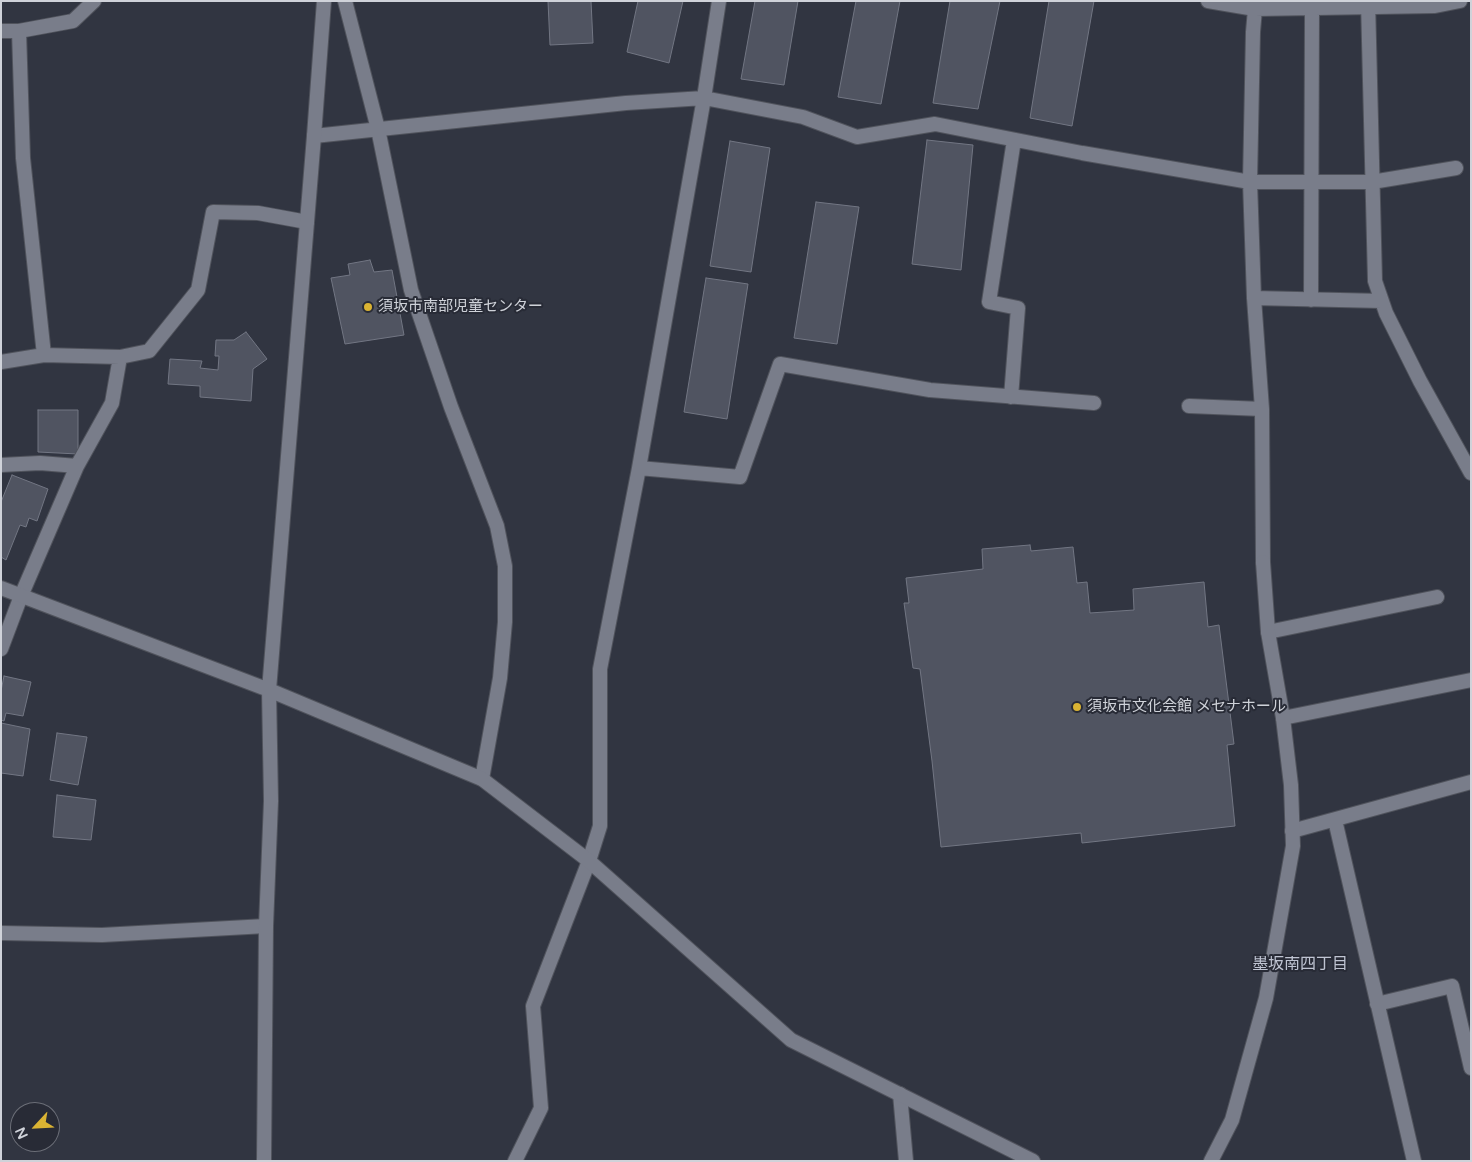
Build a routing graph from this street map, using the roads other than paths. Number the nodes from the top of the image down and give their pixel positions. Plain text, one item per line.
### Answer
1 (94, 1) edge
2 (324, 1) edge
3 (345, 1) edge
4 (719, 1) edge
5 (1208, 1) edge
6 (1460, 1) edge
7 (1368, 4) edge
8 (1255, 5) edge
9 (1312, 9) junction
10 (1, 31) edge
11 (19, 31) junction
12 (704, 98) junction
13 (378, 129) junction
14 (314, 136) junction
15 (1014, 140) junction
16 (1456, 168) dead end
17 (1250, 182) junction
18 (1312, 182) junction
19 (1372, 182) junction
20 (307, 222) junction
21 (1254, 298) junction
22 (1312, 300) junction
23 (1382, 302) junction
24 (44, 355) junction
25 (120, 357) junction
26 (1, 362) edge
27 (1011, 397) junction
28 (1094, 403) dead end
29 (1189, 406) dead end
30 (1262, 409) junction
31 (1, 465) edge
32 (77, 466) junction
33 (639, 468) junction
34 (1471, 473) edge
35 (1, 588) edge
36 (21, 596) junction
37 (1437, 597) dead end
38 (1268, 632) junction
39 (1, 649) edge
40 (1471, 680) edge
41 (269, 690) junction
42 (1283, 718) junction
43 (482, 779) junction
44 (1471, 782) edge
45 (1334, 820) junction
46 (1292, 831) junction
47 (588, 861) junction
48 (266, 926) junction
49 (1, 933) edge
50 (1377, 1004) junction
51 (1471, 1068) edge
52 (900, 1094) junction
53 (264, 1161) edge
54 (515, 1161) edge
55 (906, 1161) edge
56 (1033, 1161) edge
57 (1211, 1161) edge
58 (1414, 1161) edge

1 - 11 street
2 - 14 street
3 - 13 street
4 - 12 street
5 - 8 street
6 - 7 street
7 - 9 street
7 - 19 street
8 - 9 street
8 - 17 street
9 - 18 street
10 - 11 street
11 - 24 street
12 - 13 street
12 - 15 street
12 - 33 street
13 - 14 street
13 - 43 street
14 - 20 street
15 - 17 street
15 - 27 street
16 - 19 street
17 - 18 street
17 - 21 street
18 - 19 street
18 - 22 street
19 - 23 street
20 - 25 street
20 - 41 street
21 - 22 street
21 - 30 street
22 - 23 street
23 - 34 street
24 - 25 street
24 - 26 street
25 - 32 street
27 - 28 street
27 - 33 street
29 - 30 street
30 - 38 street
31 - 32 street
32 - 36 street
33 - 47 street
35 - 36 street
36 - 39 street
36 - 41 street
37 - 38 street
38 - 42 street
40 - 42 street
41 - 43 street
41 - 48 street
42 - 46 street
43 - 47 street
44 - 45 street
45 - 46 street
45 - 50 street
46 - 57 street
47 - 52 street
47 - 54 street
48 - 49 street
48 - 53 street
50 - 51 street
50 - 58 street
52 - 55 street
52 - 56 street

